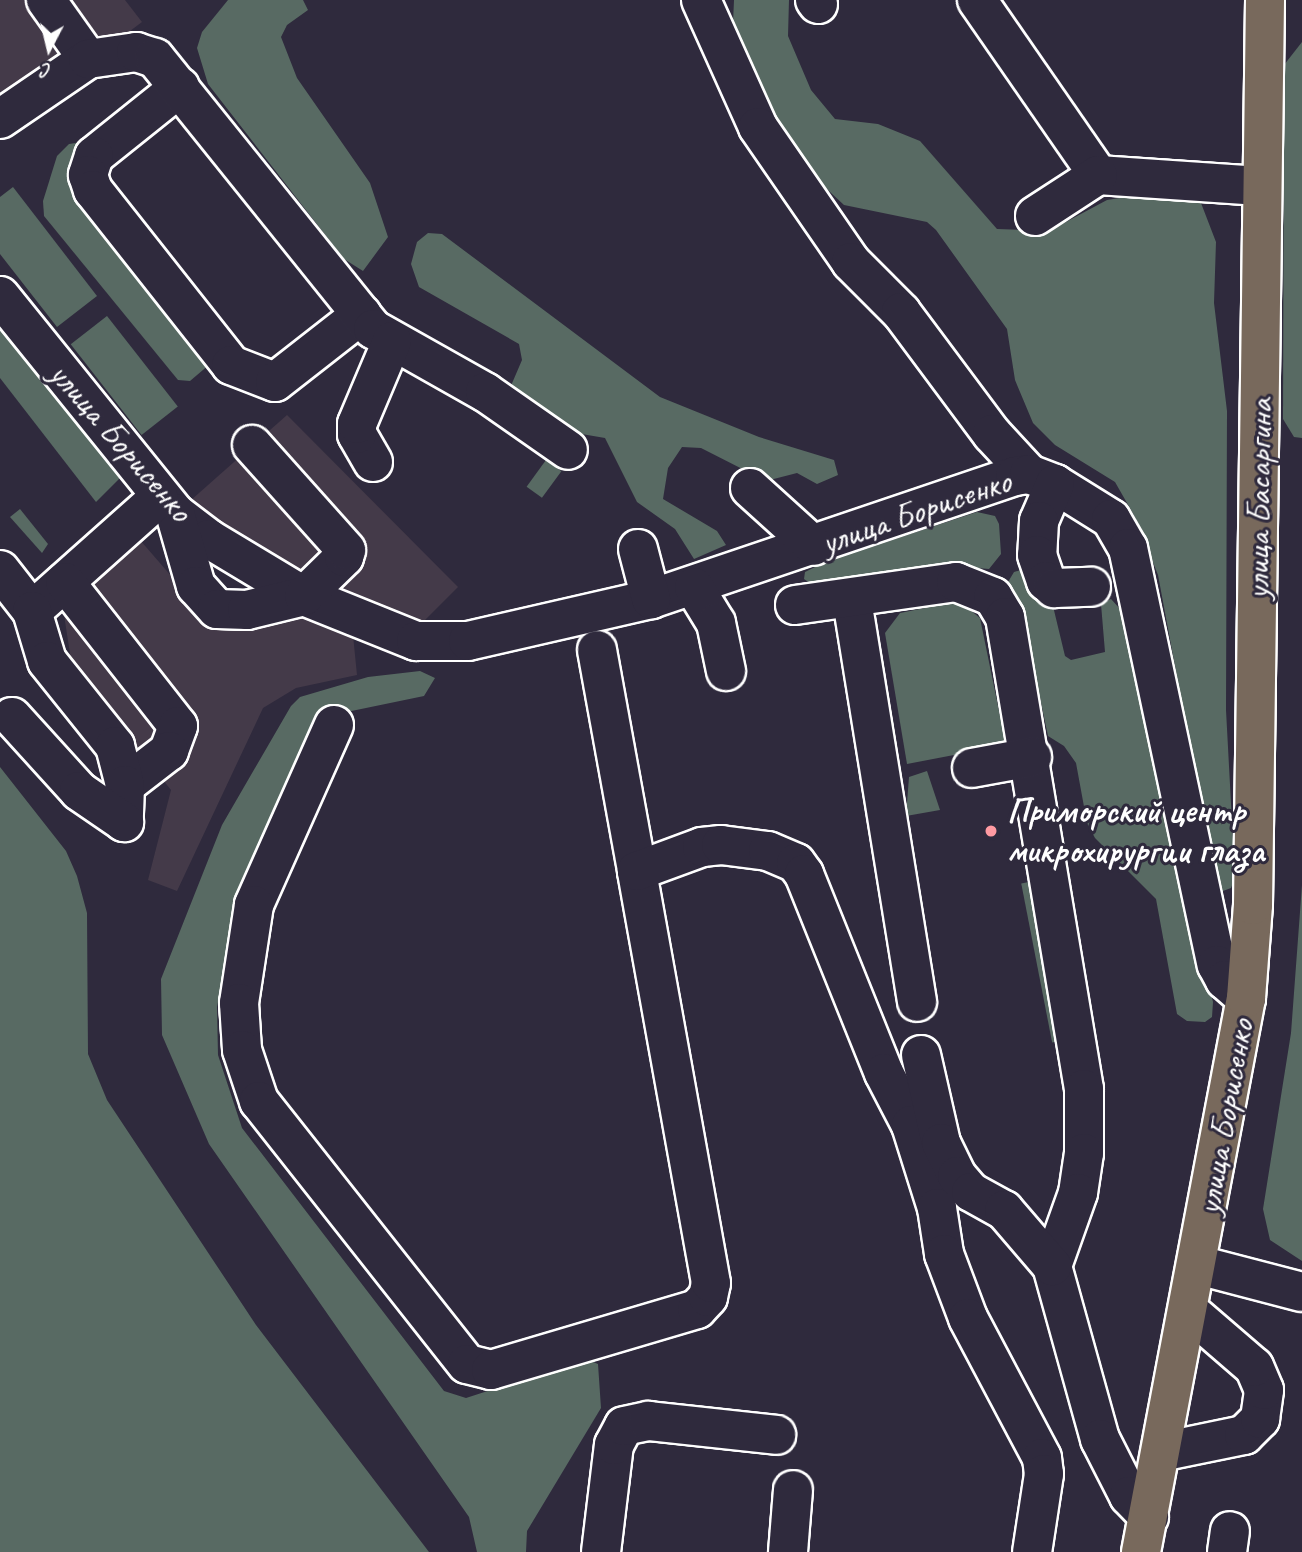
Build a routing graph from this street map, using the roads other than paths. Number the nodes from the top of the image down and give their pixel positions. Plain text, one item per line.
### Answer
1 (46, 0) edge
2 (701, 0) edge
3 (977, 0) edge
4 (1265, 0) edge
5 (88, 59) junction
6 (180, 87) junction
7 (0, 119) edge
8 (1098, 175) junction
9 (1260, 186) junction
10 (1035, 216) dead end
11 (0, 296) edge
12 (362, 314) junction
13 (392, 341) junction
14 (252, 445) dead end
15 (568, 450) dead end
16 (373, 462) dead end
17 (1042, 479) junction
18 (750, 488) dead end
19 (167, 505) junction
20 (814, 546) junction
21 (638, 549) dead end
22 (0, 570) edge
23 (65, 582) junction
24 (694, 587) junction
25 (1091, 587) dead end
26 (304, 596) junction
27 (652, 599) junction
28 (852, 600) junction
29 (795, 605) dead end
30 (32, 611) junction
31 (597, 650) dead end
32 (726, 671) dead end
33 (12, 717) dead end
34 (334, 725) dead end
35 (1032, 757) junction
36 (972, 768) dead end
37 (125, 785) junction
38 (637, 871) junction
39 (1246, 998) junction
40 (917, 1002) dead end
41 (921, 1055) dead end
42 (1198, 1265) junction
43 (1052, 1266) junction
44 (1302, 1292) edge
45 (1188, 1310) junction
46 (776, 1436) dead end
47 (1161, 1452) junction
48 (793, 1490) dead end
49 (1145, 1535) edge
50 (601, 1552) edge
51 (788, 1552) edge
52 (1032, 1552) edge

1 - 5 street
2 - 17 street
3 - 8 street
4 - 9 main road, улица Басаргина
5 - 6 street
5 - 7 street
6 - 12 street
6 - 12 street
8 - 9 street
8 - 10 street
9 - 39 main road, улица Басаргина
11 - 19 street, улица Борисенко
12 - 13 street
13 - 15 street
13 - 16 street
14 - 26 street
17 - 20 street, улица Борисенко
17 - 25 street
17 - 39 street, улица Борисенко
18 - 20 street
19 - 23 street
19 - 26 street, улица Борисенко
19 - 26 street
20 - 24 street, улица Борисенко
21 - 27 street
22 - 30 street
23 - 30 street
23 - 37 street
24 - 27 street, улица Борисенко
24 - 32 street
26 - 27 street, улица Борисенко
28 - 29 street
28 - 35 street
28 - 40 street
30 - 37 street
31 - 38 street
33 - 37 street
34 - 38 street
35 - 36 street
35 - 43 street
38 - 52 street
39 - 42 main road, улица Борисенко
41 - 43 street
42 - 44 street
42 - 45 main road, улица Борисенко
43 - 49 street
45 - 47 main road, улица Борисенко
45 - 47 street
46 - 50 street
47 - 49 main road, улица Борисенко
48 - 51 street

